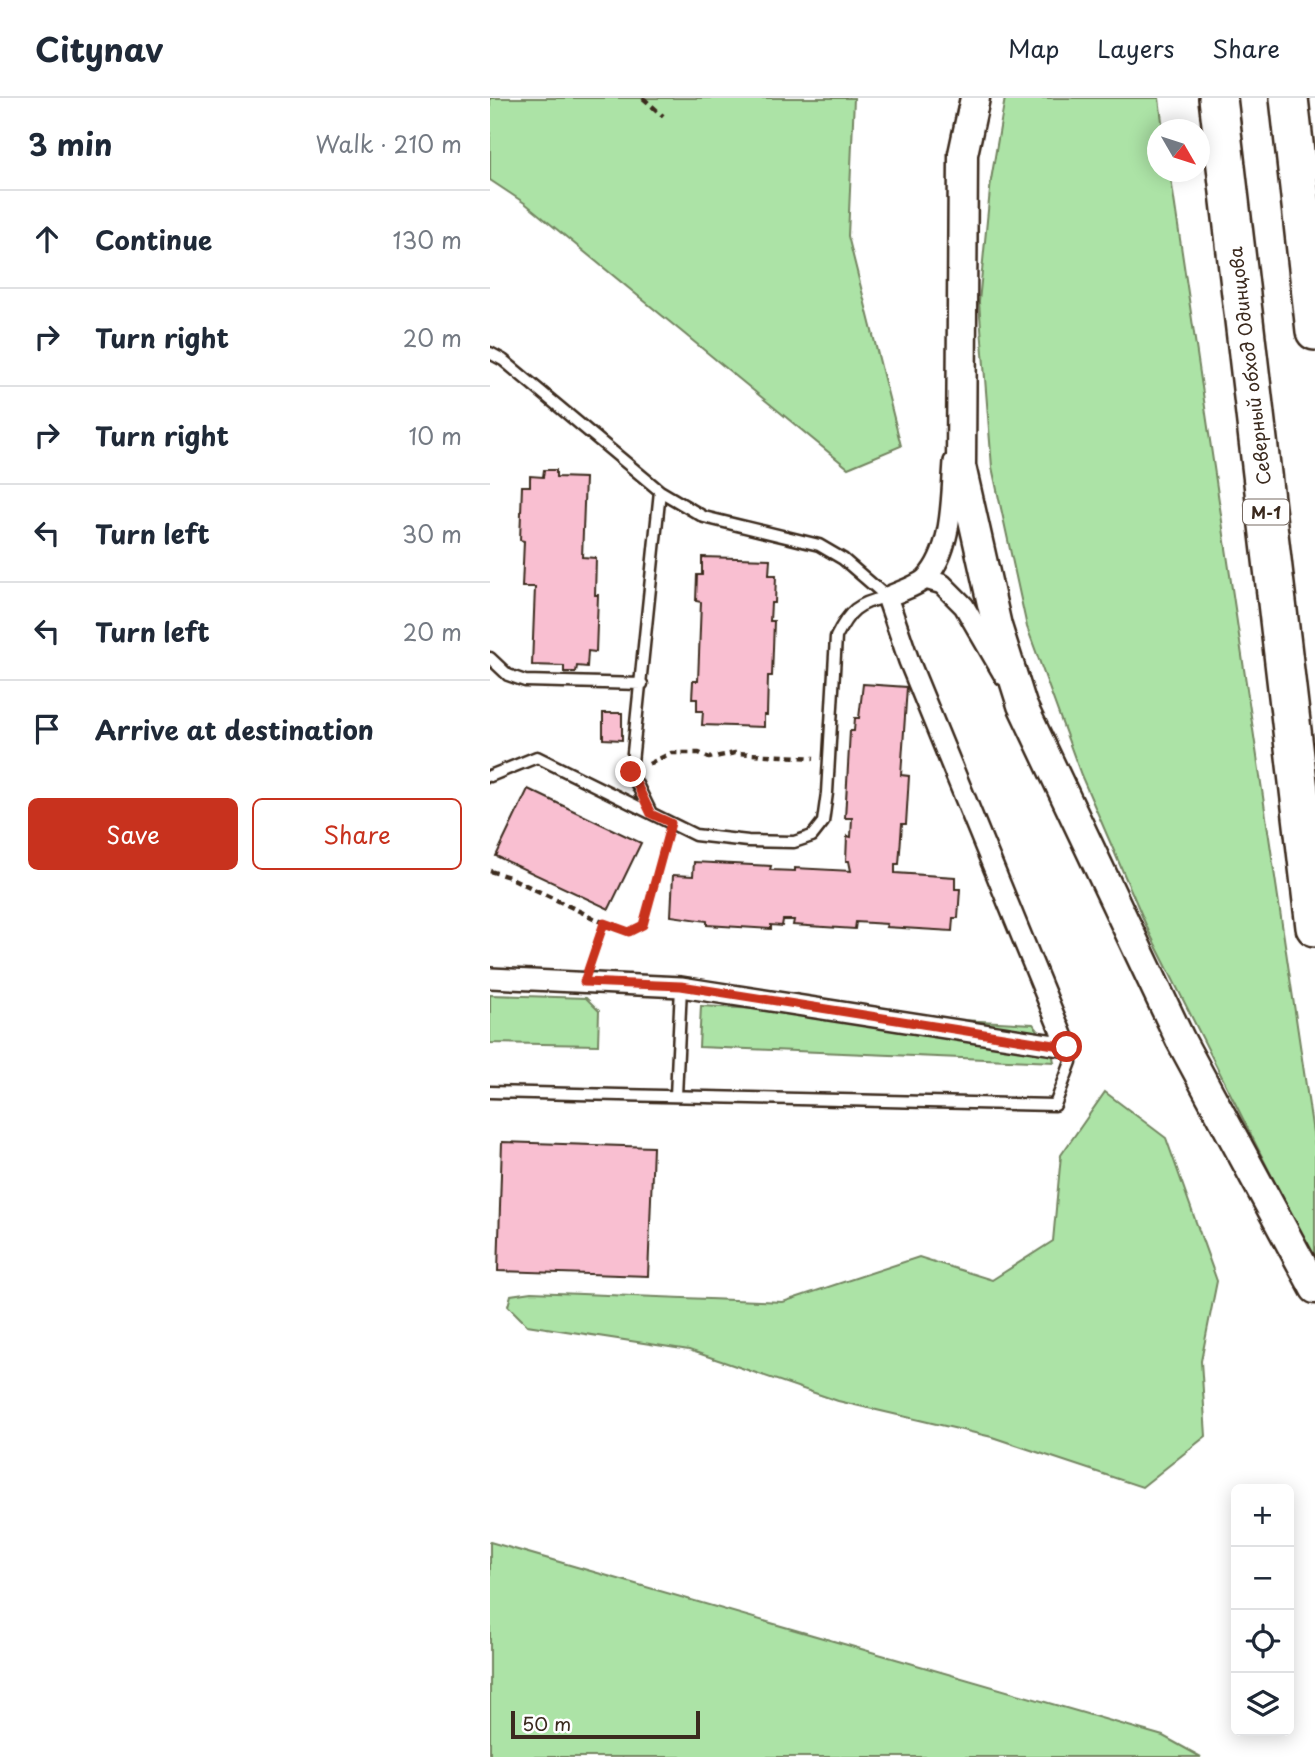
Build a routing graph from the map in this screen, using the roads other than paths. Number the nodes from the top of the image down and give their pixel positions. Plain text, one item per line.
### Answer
1 (975, 98) edge
2 (1218, 98) edge
3 (1289, 98) edge
4 (1315, 331) edge
5 (962, 343) junction
6 (490, 352) edge
7 (660, 491) junction
8 (925, 579) junction
9 (887, 597) junction
10 (490, 658) edge
11 (642, 684) junction
12 (1022, 705) junction
13 (490, 776) edge
14 (651, 814) junction
15 (1315, 927) edge
16 (490, 978) edge
17 (681, 986) junction
18 (1067, 1047) junction
19 (490, 1092) edge
20 (676, 1096) junction
21 (1315, 1289) edge

1 - 5 main road
2 - 15 highway, Северный обход Одинцова / М-1
3 - 4 highway
5 - 8 street
5 - 12 main road
6 - 7 lane
7 - 9 lane
7 - 11 lane
8 - 9 street
8 - 12 street
9 - 14 lane
9 - 18 street
10 - 11 lane
11 - 14 lane
12 - 21 main road
13 - 14 lane
16 - 17 street
17 - 18 street
17 - 20 lane
18 - 20 lane
19 - 20 lane

